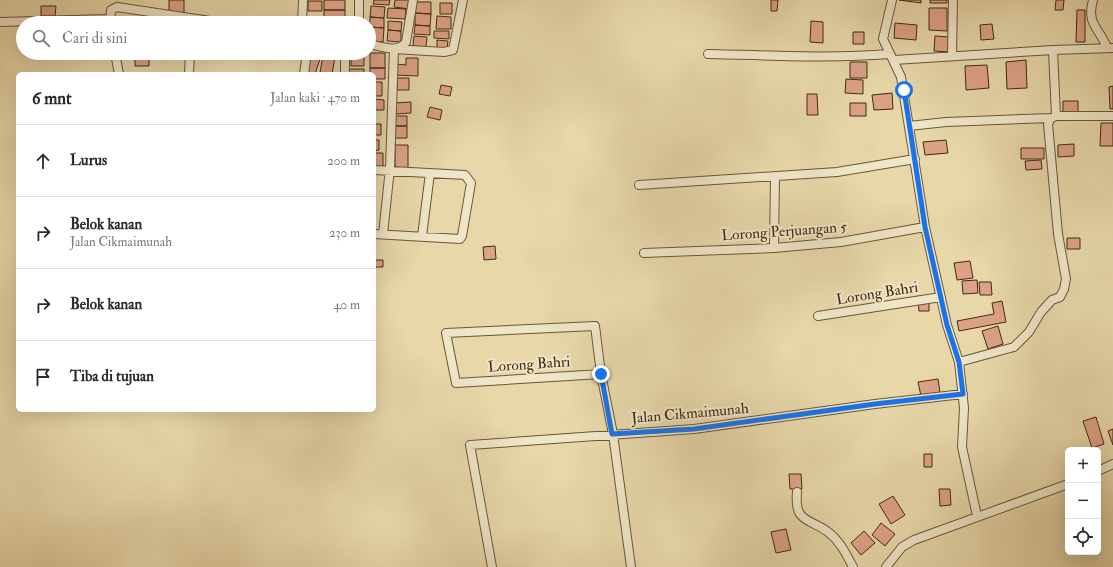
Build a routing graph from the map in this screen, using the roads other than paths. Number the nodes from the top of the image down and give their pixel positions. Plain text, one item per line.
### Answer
1 (303, 0) edge
2 (359, 0) edge
3 (413, 0) edge
4 (463, 0) edge
5 (952, 0) edge
6 (1093, 0) edge
7 (891, 3) edge
8 (110, 16) edge
9 (163, 16) edge
10 (302, 16) edge
11 (359, 16) edge
12 (0, 22) edge
13 (16, 22) edge
14 (376, 45) edge
15 (1110, 48) edge
16 (394, 49) junction
17 (1053, 50) junction
18 (708, 54) dead end
19 (952, 56) junction
20 (892, 57) junction
21 (117, 60) edge
22 (190, 60) edge
23 (305, 60) edge
24 (345, 60) edge
25 (118, 72) edge
26 (189, 72) edge
27 (304, 72) edge
28 (345, 72) edge
29 (1113, 116) edge
30 (1054, 117) junction
31 (909, 126) junction
32 (915, 159) junction
33 (376, 170) edge
34 (390, 171) junction
35 (430, 173) junction
36 (775, 177) junction
37 (639, 185) dead end
38 (925, 227) junction
39 (378, 234) edge
40 (422, 236) junction
41 (774, 248) junction
42 (644, 253) dead end
43 (941, 297) junction
44 (818, 316) dead end
45 (959, 362) junction
46 (601, 374) junction
47 (963, 394) junction
48 (612, 434) junction
49 (1113, 464) edge
50 (1101, 470) edge
51 (1065, 485) edge
52 (797, 492) dead end
53 (977, 516) junction
54 (492, 567) edge
55 (631, 567) edge
56 (853, 567) edge
57 (886, 567) edge

1 - 10 street
2 - 11 street
3 - 16 street
4 - 16 street
5 - 19 street
6 - 15 street
7 - 20 street
8 - 9 street
12 - 13 street
14 - 16 street
15 - 17 street
16 - 34 street
17 - 19 street
17 - 30 street
18 - 20 street
19 - 20 street
20 - 31 street
21 - 25 street
22 - 26 street
23 - 27 street
24 - 28 street
29 - 30 street
30 - 31 street
30 - 45 street
31 - 32 street
32 - 36 street
32 - 38 street
33 - 34 street
34 - 35 street
34 - 39 street
35 - 40 street
35 - 40 street
36 - 37 street
36 - 41 street
38 - 41 street, Lorong Perjuangan 5
38 - 43 street
39 - 40 street
41 - 42 street, Lorong Perjuangan 5
43 - 44 street, Lorong Bahri
43 - 45 street
45 - 47 street
46 - 46 street, Lorong Bahri
46 - 48 street
47 - 48 street, Jalan Cikmaimunah
47 - 53 street
48 - 54 street, Jalan Cikmaimunah
48 - 55 street
49 - 50 street
51 - 53 street
52 - 56 street
53 - 57 street

